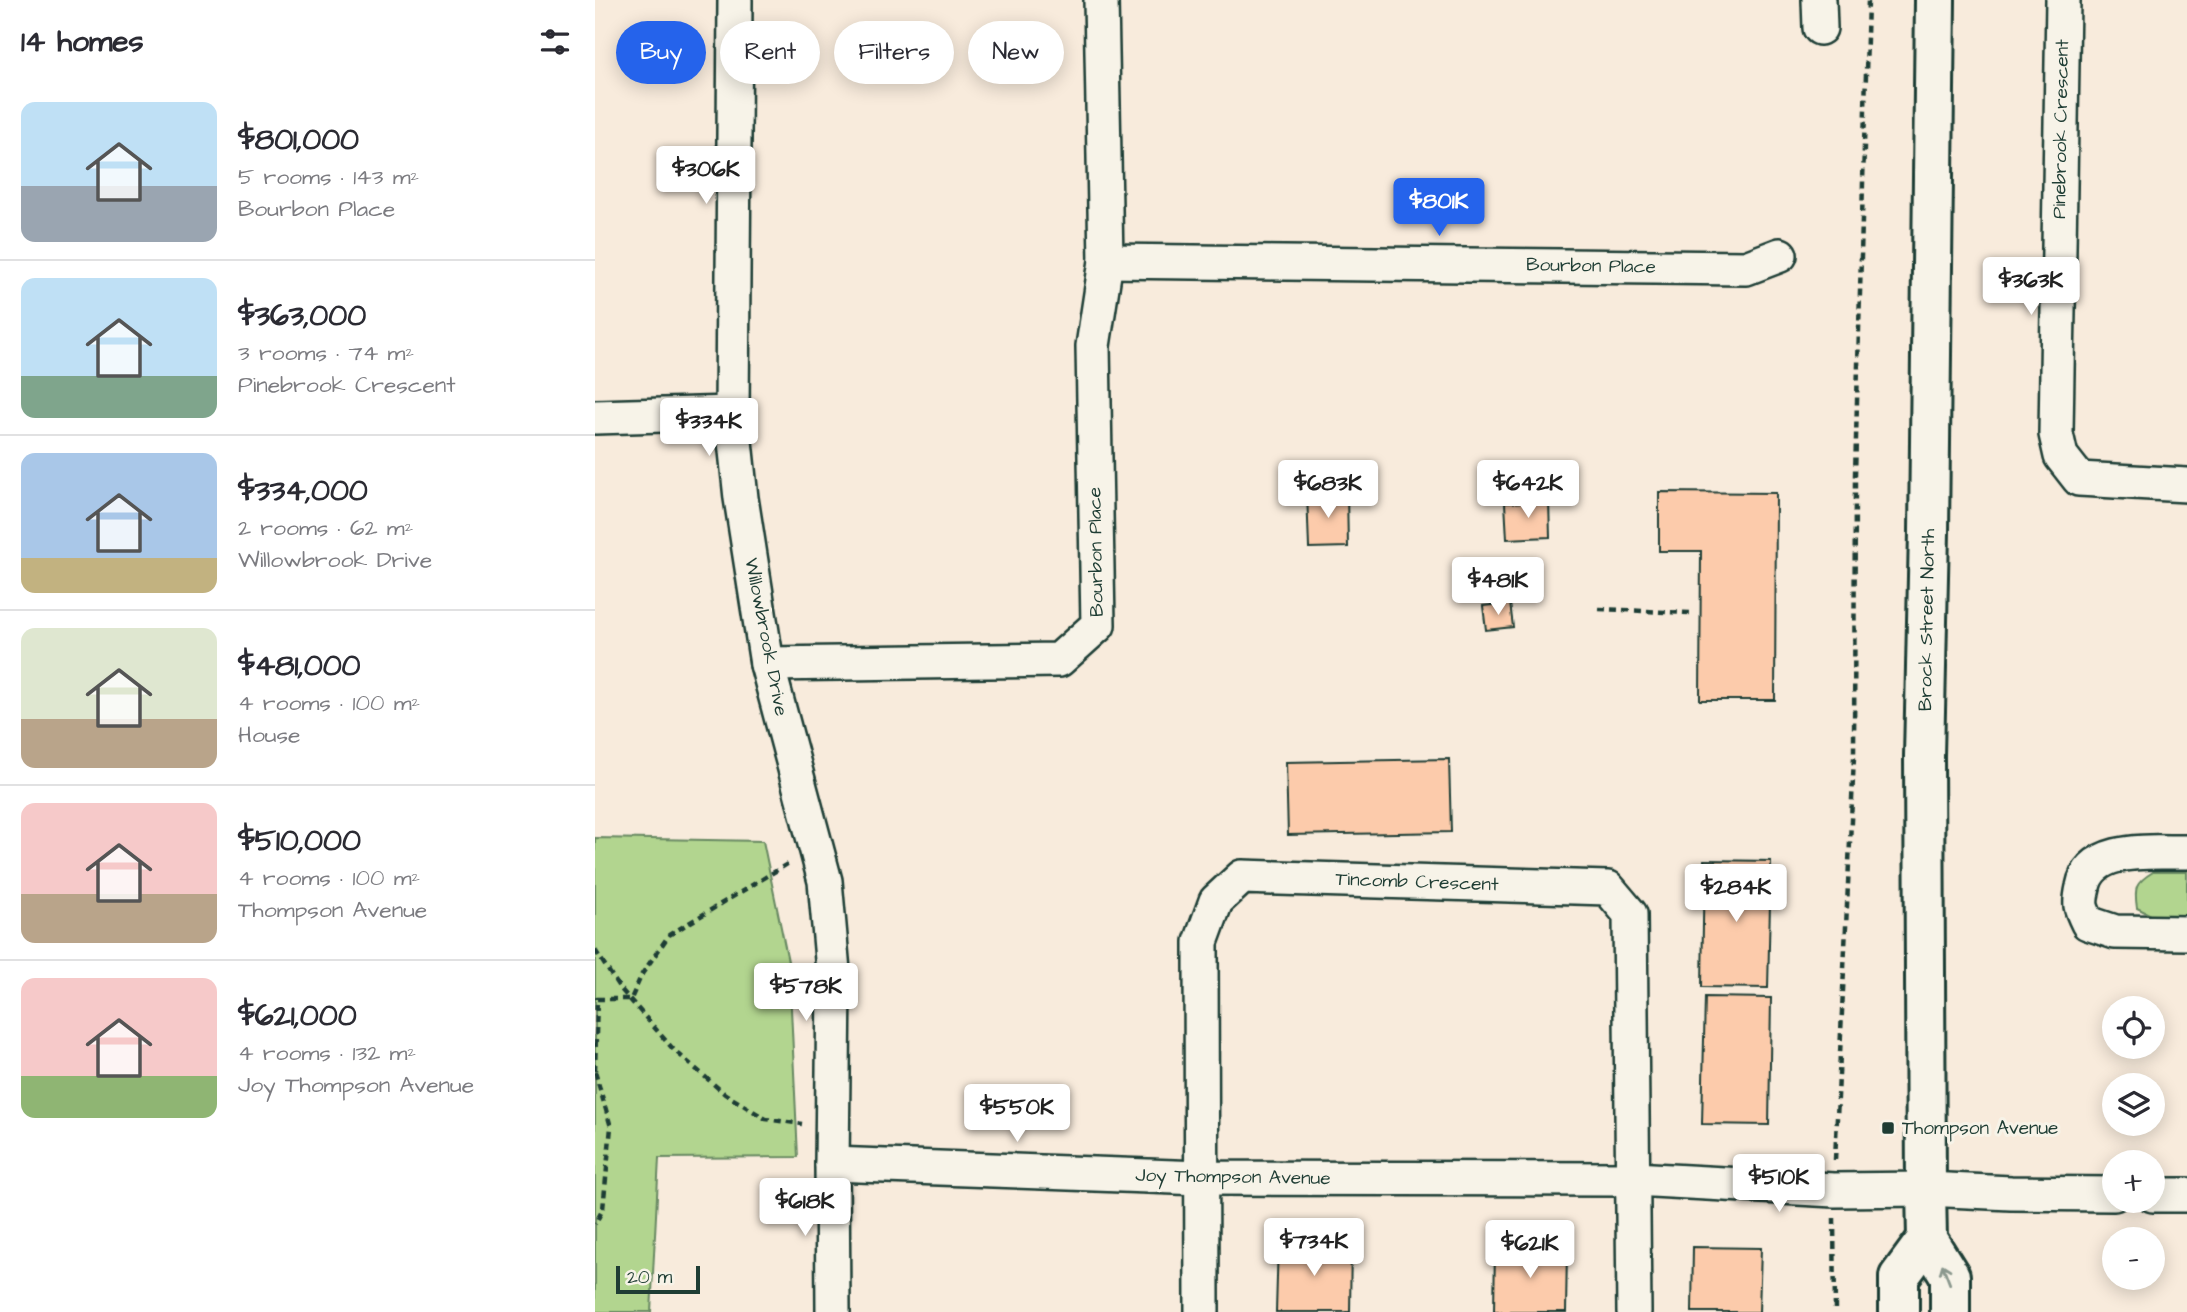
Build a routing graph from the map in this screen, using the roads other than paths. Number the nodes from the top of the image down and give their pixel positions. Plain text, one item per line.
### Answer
1 (735, 0) edge
2 (1101, 0) edge
3 (1935, 0) edge
4 (2063, 0) edge
5 (1780, 255) dead end
6 (1106, 261) junction
7 (732, 413) junction
8 (595, 418) edge
9 (2187, 485) edge
10 (767, 664) junction
11 (2187, 852) edge
12 (2187, 933) edge
13 (832, 1164) junction
14 (1201, 1178) junction
15 (1634, 1180) junction
16 (1926, 1189) junction
17 (2102, 1194) edge
18 (2165, 1195) edge
19 (2187, 1195) edge
20 (1927, 1239) junction
21 (833, 1312) edge
22 (1202, 1312) edge
23 (1634, 1312) edge
24 (1899, 1312) edge
25 (1950, 1312) edge

1 - 7 street, Willowbrook Drive
2 - 6 street, Bourbon Place
3 - 16 main road, Brock Street North
4 - 9 street, Pinebrook Crescent
5 - 6 street, Bourbon Place
6 - 10 street, Bourbon Place
7 - 8 street
7 - 10 street, Willowbrook Drive
10 - 13 street, Willowbrook Drive
11 - 12 street
13 - 14 street, Joy Thompson Avenue
13 - 21 street, Willowbrook Drive
14 - 15 street, Joy Thompson Avenue
14 - 15 street, Tincomb Crescent
14 - 22 street, Tincomb Crescent
15 - 16 street
15 - 23 street, Tincomb Crescent
16 - 17 street
16 - 20 main road, Brock Street North
18 - 19 street
20 - 24 main road
25 -> 20 main road

